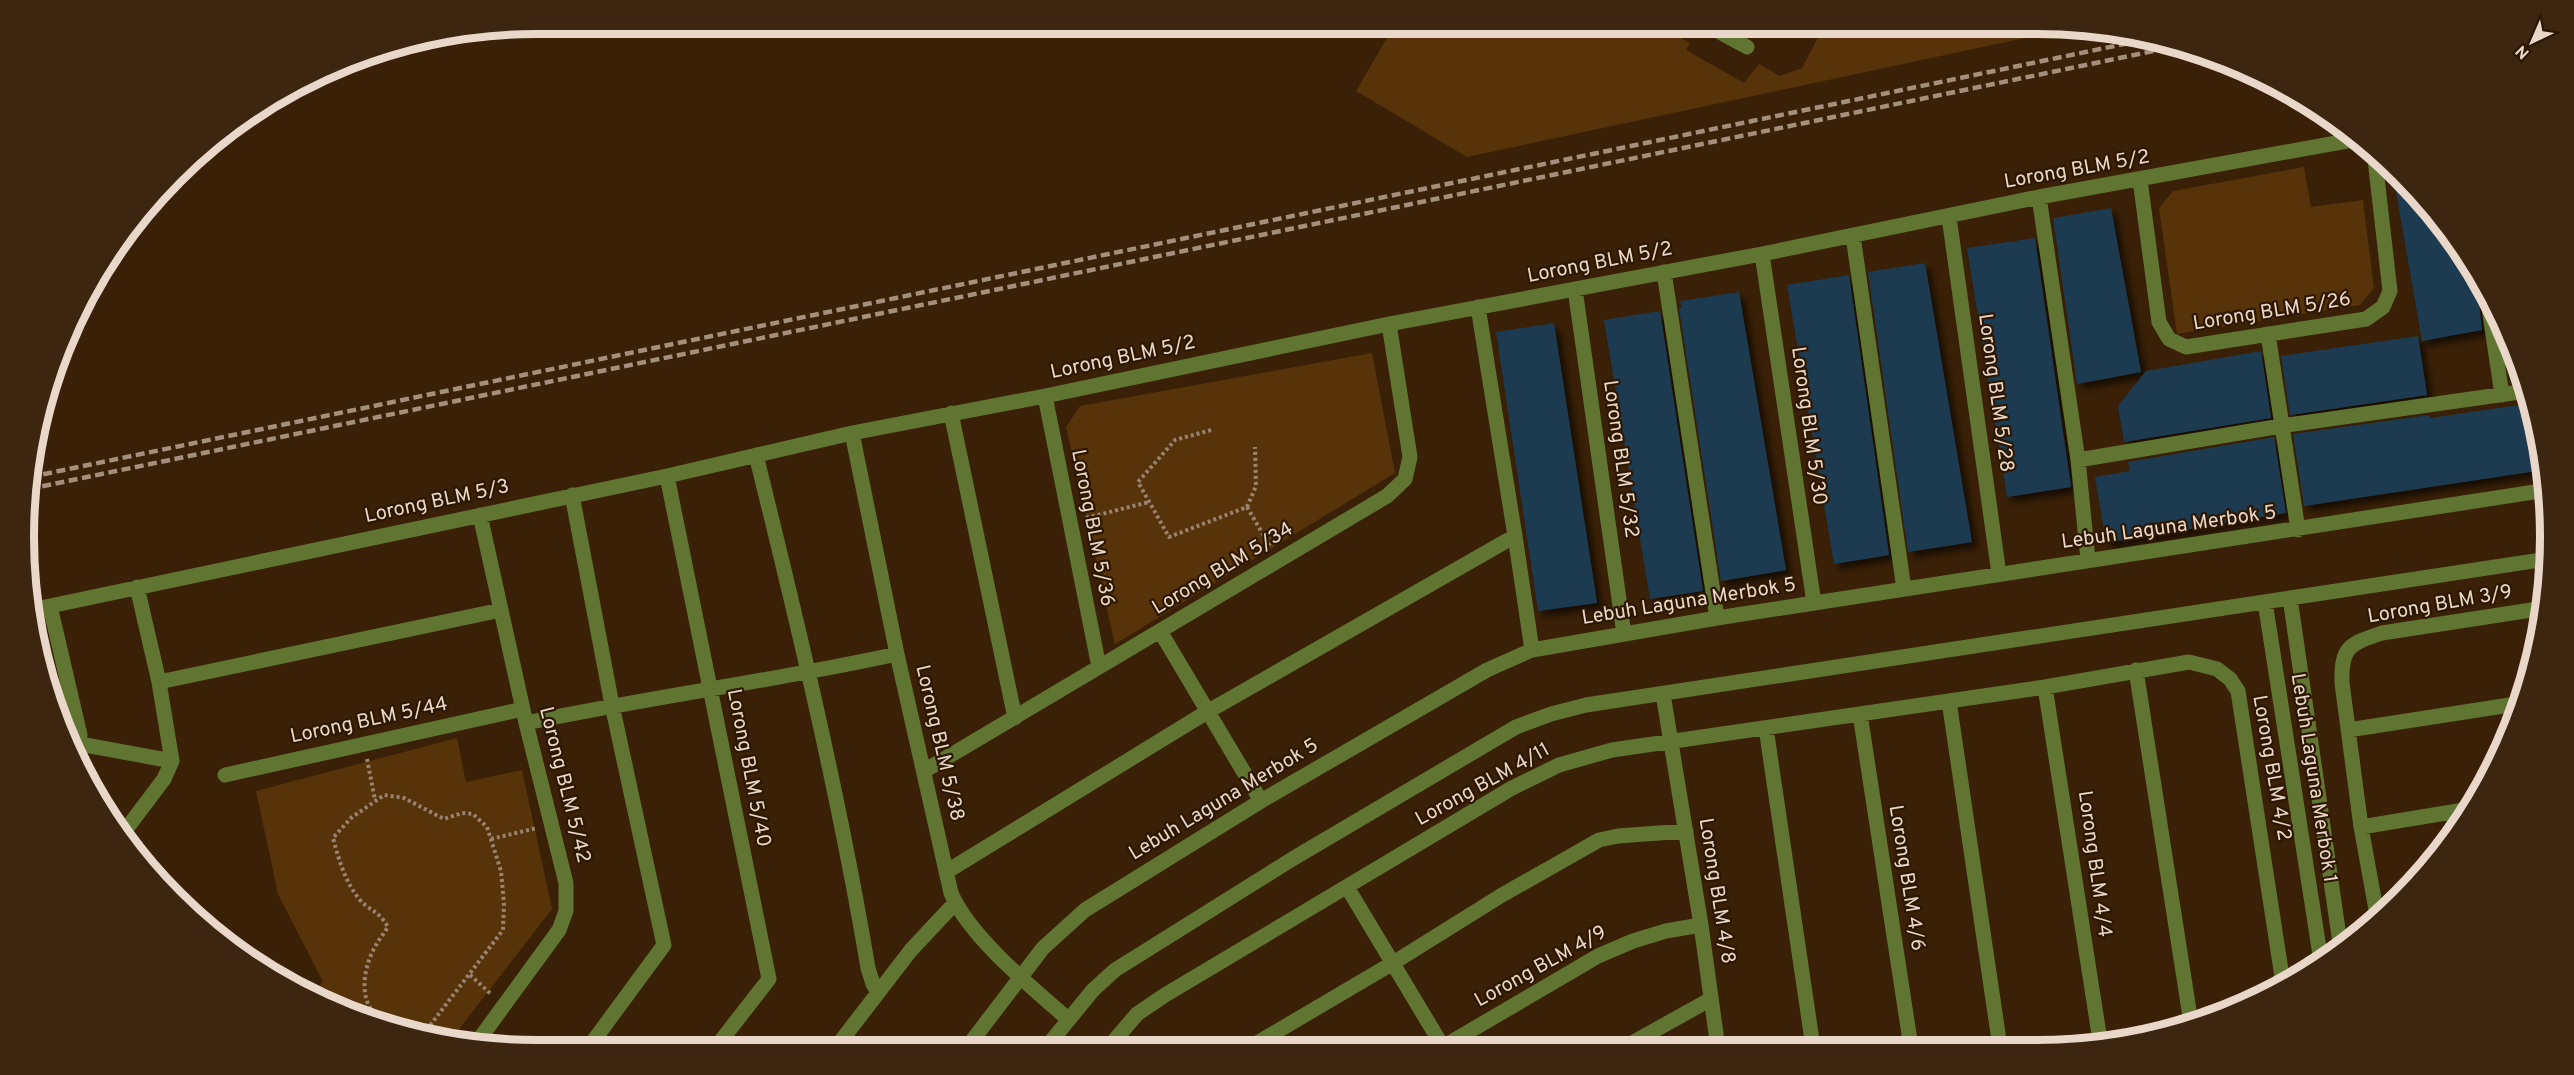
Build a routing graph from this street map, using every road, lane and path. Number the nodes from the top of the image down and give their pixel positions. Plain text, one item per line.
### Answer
1 (1723, 34) edge
2 (1747, 47) dead end
3 (2347, 141) edge
4 (2376, 166) edge
5 (2139, 180) junction
6 (2039, 197) junction
7 (1949, 217) junction
8 (1853, 236) junction
9 (1762, 254) junction
10 (1664, 272) junction
11 (1575, 289) junction
12 (1478, 307) junction
13 (2491, 322) edge
14 (1389, 324) junction
15 (2268, 334) junction
16 (2518, 392) edge
17 (2502, 395) junction
18 (1045, 396) junction
19 (951, 413) junction
20 (2281, 426) junction
21 (1211, 430) dead end
22 (852, 433) junction
23 (1255, 447) dead end
24 (756, 455) junction
25 (2078, 460) junction
26 (667, 476) junction
27 (2537, 492) edge
28 (572, 495) junction
29 (1149, 502) junction
30 (1248, 507) junction
31 (480, 515) junction
32 (1069, 522) junction
33 (2298, 530) junction
34 (1515, 536) junction
35 (2088, 560) junction
36 (2539, 560) edge
37 (1278, 561) junction
38 (1999, 574) junction
39 (137, 587) junction
40 (1904, 589) junction
41 (2290, 598) junction
42 (2265, 602) junction
43 (1814, 603) junction
44 (50, 606) junction
45 (40, 608) edge
46 (501, 610) junction
47 (2534, 610) edge
48 (1717, 618) junction
49 (1160, 630) junction
50 (1624, 634) junction
51 (1532, 650) junction
52 (897, 654) junction
53 (1099, 667) junction
54 (2136, 670) junction
55 (809, 673) junction
56 (159, 682) junction
57 (2045, 687) junction
58 (710, 690) junction
59 (1663, 694) junction
60 (1949, 701) junction
61 (612, 705) junction
62 (2511, 705) edge
63 (1207, 712) junction
64 (1860, 714) junction
65 (525, 716) junction
66 (1015, 718) junction
67 (1766, 728) junction
68 (2348, 730) junction
69 (1671, 742) junction
70 (79, 743) edge
71 (363, 743) junction
72 (81, 747) edge
73 (172, 761) junction
74 (924, 771) junction
75 (225, 775) dead end
76 (375, 800) junction
77 (1261, 801) junction
78 (2459, 811) edge
79 (2453, 812) junction
80 (2454, 818) edge
81 (552, 824) junction
82 (2361, 827) junction
83 (126, 828) edge
84 (1686, 831) junction
85 (491, 839) junction
86 (946, 872) junction
87 (1347, 887) junction
88 (955, 903) junction
89 (2376, 909) edge
90 (1701, 925) junction
91 (2339, 939) edge
92 (2320, 953) edge
93 (1393, 963) junction
94 (470, 975) junction
95 (2282, 976) edge
96 (1020, 978) junction
97 (878, 992) junction
98 (1712, 999) junction
99 (503, 1005) junction
100 (367, 1007) junction
101 (365, 1010) edge
102 (372, 1012) edge
103 (2190, 1016) edge
104 (1068, 1019) junction
105 (428, 1028) edge
106 (2099, 1036) edge
107 (481, 1037) edge
108 (594, 1040) edge
109 (722, 1040) edge
110 (842, 1040) edge
111 (972, 1040) edge
112 (1052, 1040) edge
113 (1115, 1040) edge
114 (1262, 1040) edge
115 (1437, 1040) edge
116 (1456, 1040) edge
117 (1638, 1040) edge
118 (1717, 1040) edge
119 (1812, 1040) edge
120 (1910, 1040) edge
121 (1999, 1040) edge

1 - 2 street
3 - 5 street, Lorong BLM 5/2
4 - 15 street, Lorong BLM 5/26
5 - 6 street, Lorong BLM 5/2
5 - 15 street, Lorong BLM 5/26
6 - 7 street, Lorong BLM 5/2
6 - 25 street
7 - 8 street, Lorong BLM 5/2
7 - 38 street, Lorong BLM 5/28
8 - 9 street, Lorong BLM 5/2
8 - 40 street
9 - 10 street, Lorong BLM 5/2
9 - 43 street, Lorong BLM 5/30
10 - 11 street, Lorong BLM 5/2
10 - 48 street
11 - 12 street, Lorong BLM 5/2
11 - 50 street, Lorong BLM 5/32
12 - 14 street, Lorong BLM 5/2
12 - 34 street
13 - 17 street
14 - 18 street, Lorong BLM 5/2
14 - 37 street, Lorong BLM 5/34
15 - 20 street
16 - 17 street
17 - 20 street
18 - 19 street, Lorong BLM 5/2
18 - 32 street, Lorong BLM 5/36
19 - 22 street, Lorong BLM 5/2
19 - 66 street
20 - 25 street
20 - 33 street
21 - 29 path
22 - 24 street, Lorong BLM 5/3
22 - 52 street, Lorong BLM 5/38
23 - 30 path
24 - 26 street, Lorong BLM 5/3
24 - 55 street
25 - 35 street
26 - 28 street, Lorong BLM 5/3
26 - 58 street, Lorong BLM 5/40
27 - 33 street, Lebuh Laguna Merbok 5
28 - 31 street, Lorong BLM 5/3
28 - 61 street
29 - 30 path
29 - 32 path
30 - 37 path
31 - 39 street, Lorong BLM 5/3
31 - 46 street, Lorong BLM 5/42
32 - 53 street, Lorong BLM 5/36
33 - 35 street, Lebuh Laguna Merbok 5
34 - 51 street
34 - 63 street
35 - 38 street, Lebuh Laguna Merbok 5
36 - 41 street
37 - 49 street, Lorong BLM 5/34
38 - 40 street, Lebuh Laguna Merbok 5
39 - 44 street, Lorong BLM 5/3
39 - 56 street
40 - 43 street, Lebuh Laguna Merbok 5
41 - 42 street
41 - 91 street, Lebuh Laguna Merbok 1
42 - 59 street
42 - 92 street, Lebuh Laguna Merbok 1
43 - 48 street, Lebuh Laguna Merbok 5
44 - 45 street, Lorong BLM 5/3
44 - 70 street
46 - 56 street
46 - 65 street, Lorong BLM 5/42
47 - 68 street, Lorong BLM 3/9
48 - 50 street, Lebuh Laguna Merbok 5
49 - 53 street, Lorong BLM 5/34
49 - 63 street
50 - 51 street, Lebuh Laguna Merbok 5
51 - 77 street, Lebuh Laguna Merbok 5
52 - 55 street, Lorong BLM 5/44
52 - 74 street, Lorong BLM 5/38
53 - 66 street, Lorong BLM 5/34
54 - 57 street, Lorong BLM 4/2
54 - 95 street, Lorong BLM 4/2
54 - 103 street
55 - 58 street, Lorong BLM 5/44
55 - 97 street
56 - 73 street
57 - 60 street, Lorong BLM 4/11
57 - 106 street, Lorong BLM 4/4
58 - 61 street, Lorong BLM 5/44
58 - 109 street, Lorong BLM 5/40
59 - 69 street, Lorong BLM 4/8
59 - 104 street
60 - 64 street, Lorong BLM 4/11
60 - 121 street
61 - 65 street, Lorong BLM 5/44
61 - 108 street
62 - 68 street
63 - 77 street
63 - 86 street
64 - 67 street, Lorong BLM 4/11
64 - 120 street, Lorong BLM 4/6
65 - 71 street, Lorong BLM 5/44
65 - 81 street, Lorong BLM 5/42
66 - 74 street, Lorong BLM 5/34
67 - 69 street, Lorong BLM 4/11
67 - 119 street
68 - 82 street
69 - 84 street, Lorong BLM 4/8
69 - 87 street, Lorong BLM 4/11
71 - 75 street, Lorong BLM 5/44
71 - 76 path
72 - 73 street
73 - 83 street
74 - 86 street, Lorong BLM 5/38
76 - 85 path
76 - 100 path
77 - 96 street, Lebuh Laguna Merbok 5
78 - 79 street
79 - 80 street
79 - 82 street
81 - 85 path
81 - 99 street, Lorong BLM 5/42
82 - 89 street
84 - 90 street, Lorong BLM 4/8
84 - 93 street
85 - 94 path
86 - 88 street, Lorong BLM 5/38
87 - 93 street
87 - 113 street, Lorong BLM 4/11
88 - 96 street, Lorong BLM 5/38
88 - 97 street
90 - 98 street, Lorong BLM 4/8
90 - 116 street, Lorong BLM 4/9
93 - 114 street
93 - 115 street
94 - 99 path
94 - 105 path
96 - 104 street, Lorong BLM 5/38
96 - 111 street, Lebuh Laguna Merbok 5
97 - 110 street
98 - 117 street
98 - 118 street, Lorong BLM 4/8
99 - 107 street, Lorong BLM 5/42
100 - 101 path
100 - 102 path
104 - 112 street

